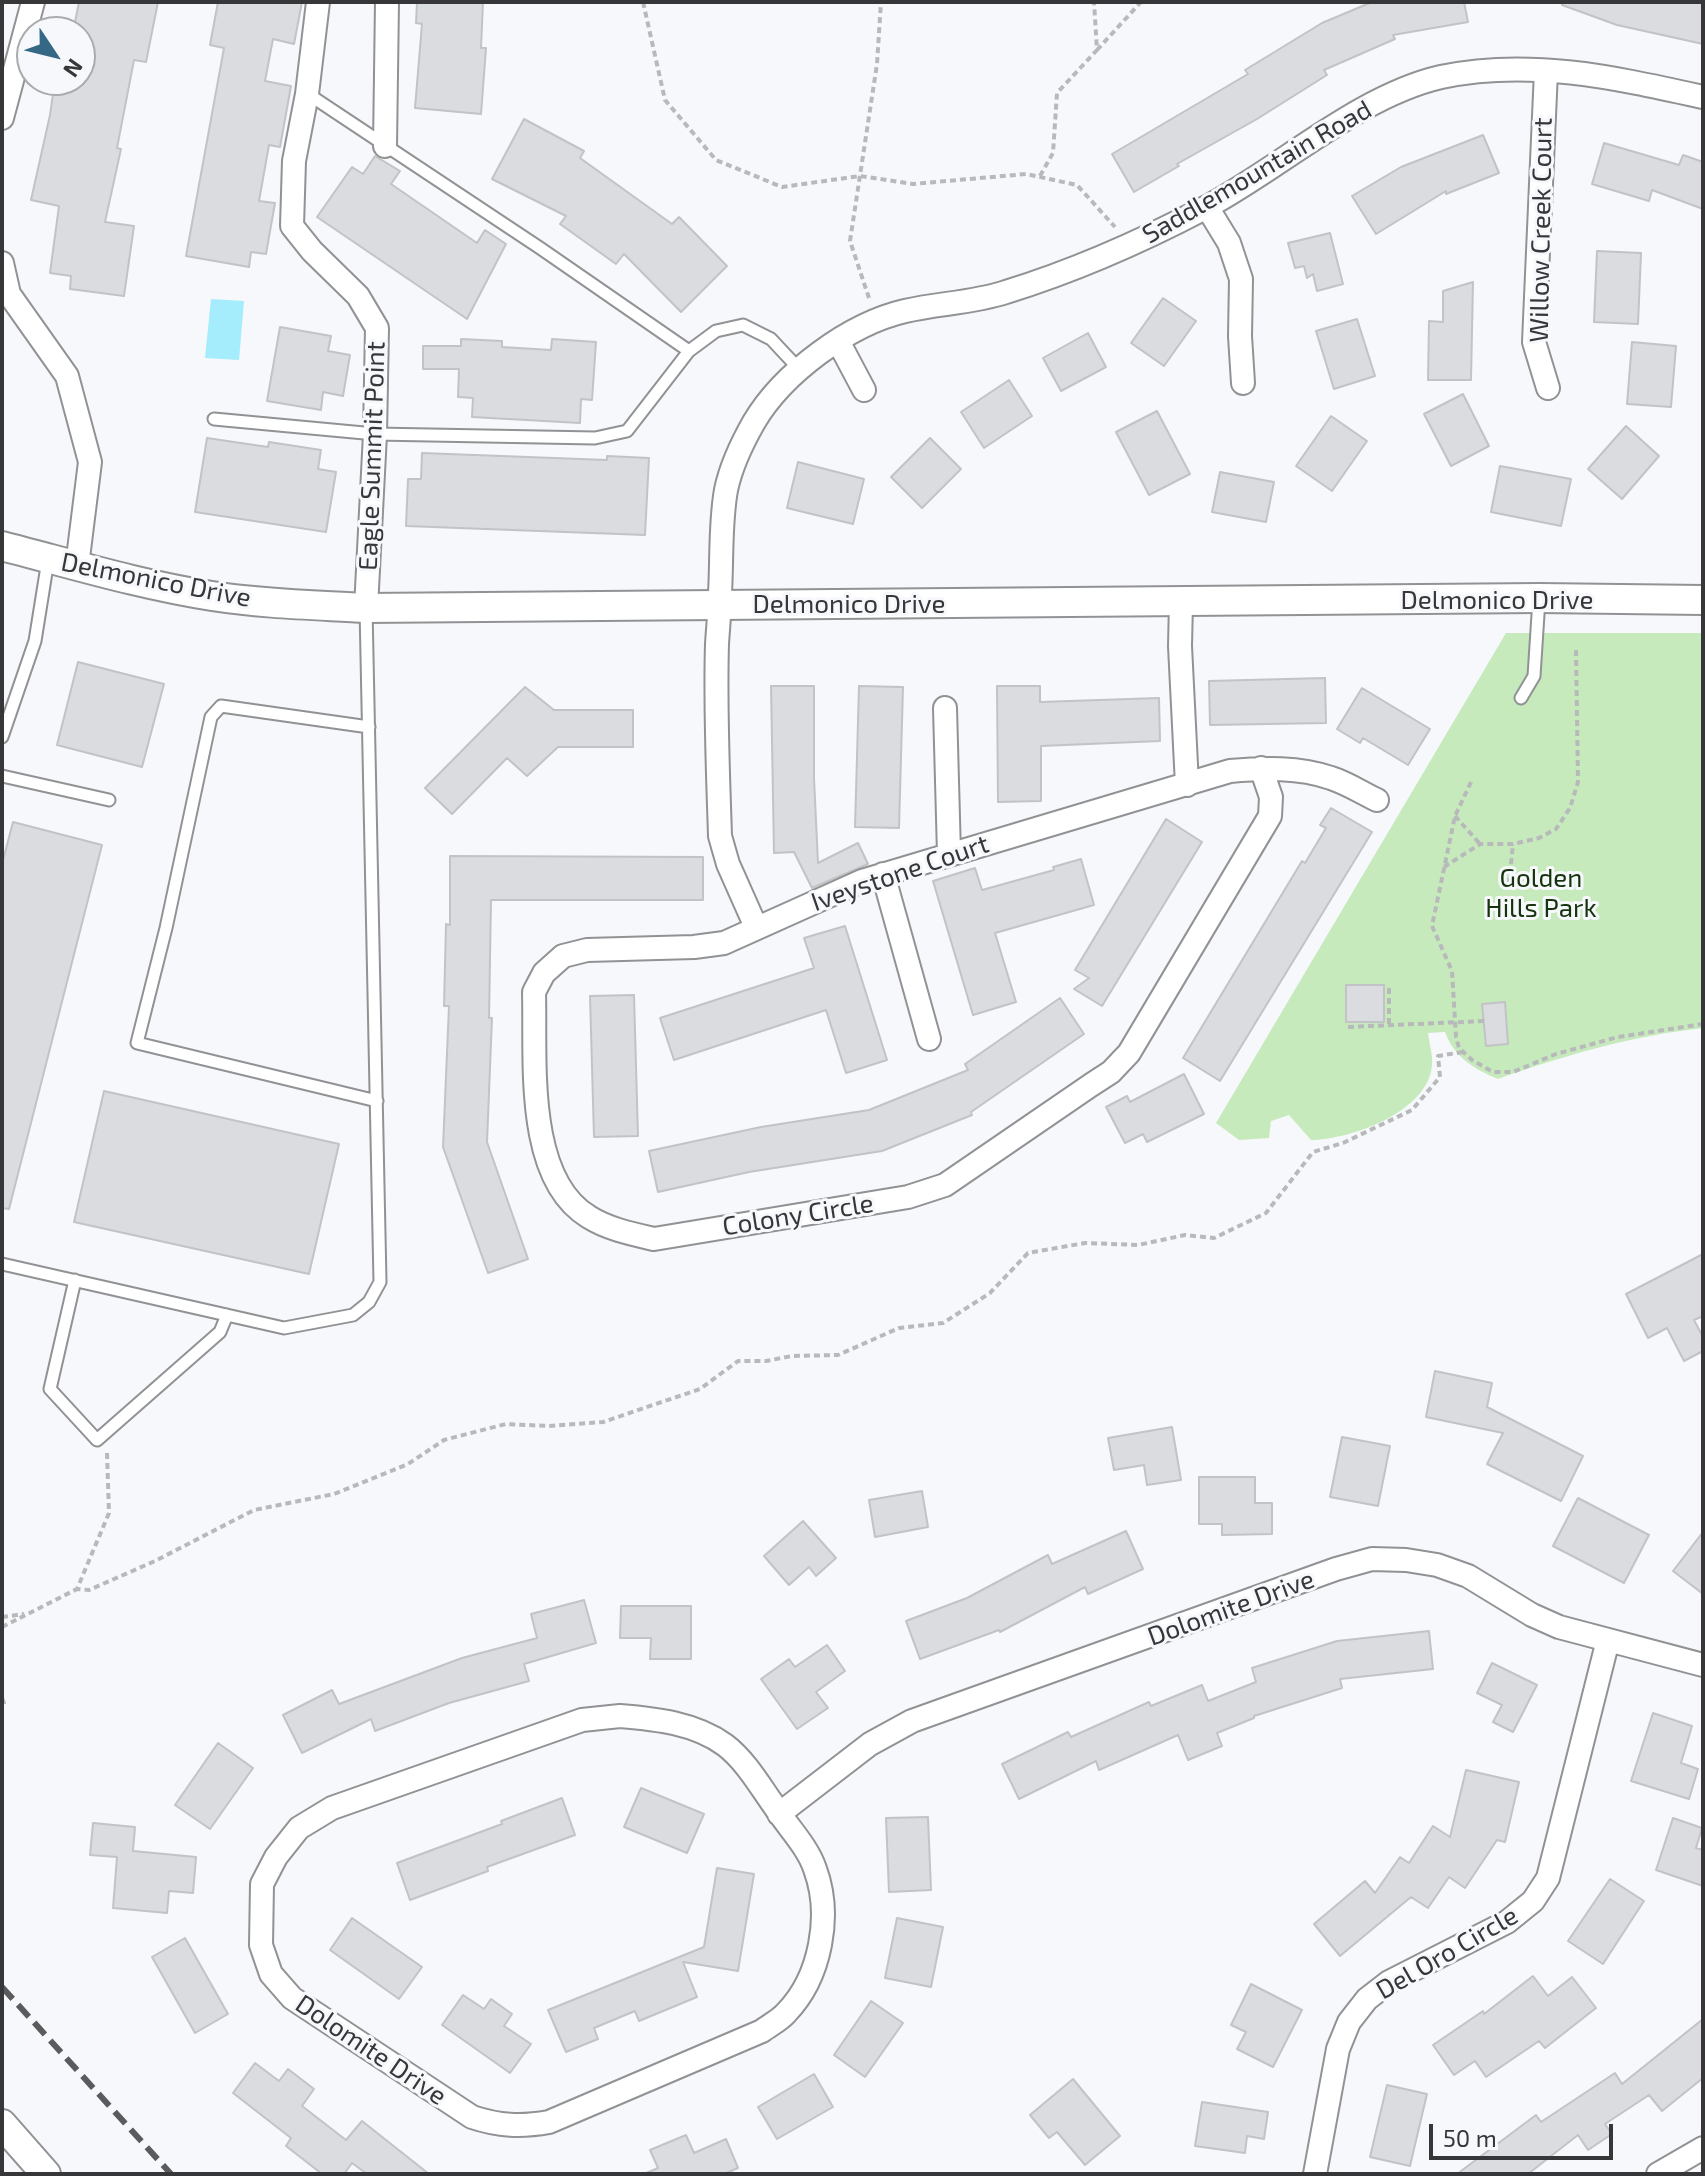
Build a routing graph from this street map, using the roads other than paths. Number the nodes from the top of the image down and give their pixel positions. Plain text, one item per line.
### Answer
1 (33, 2) edge
2 (318, 2) edge
3 (387, 2) edge
4 (1546, 71) junction
5 (307, 94) junction
6 (1703, 97) edge
7 (2, 118) edge
8 (385, 146) junction
9 (1207, 207) junction
10 (2, 263) edge
11 (6, 294) edge
12 (838, 341) junction
13 (689, 351) junction
14 (800, 370) junction
15 (1243, 383) dead end
16 (1548, 388) dead end
17 (864, 390) dead end
18 (214, 419) dead end
19 (375, 434) junction
20 (2, 546) edge
21 (49, 558) junction
22 (77, 566) junction
23 (1539, 598) junction
24 (1703, 600) edge
25 (1181, 602) junction
26 (720, 604) junction
27 (366, 608) junction
28 (1521, 698) dead end
29 (945, 708) dead end
30 (369, 727) junction
31 (2, 737) edge
32 (1261, 768) junction
33 (2, 776) edge
34 (1187, 785) junction
35 (109, 800) dead end
36 (1377, 800) dead end
37 (949, 854) junction
38 (883, 874) junction
39 (756, 927) junction
40 (929, 1039) dead end
41 (377, 1101) junction
42 (2, 1264) edge
43 (75, 1280) junction
44 (227, 1315) junction
45 (1608, 1640) junction
46 (1703, 1665) edge
47 (779, 1814) junction
48 (2, 2124) edge
49 (1703, 2148) edge
50 (46, 2174) edge
51 (1315, 2174) edge
52 (1658, 2174) edge

1 - 7 street
2 - 5 street, Eagle Summit Point
3 - 8 street
4 - 6 street, Saddlemountain Road
4 - 9 street, Saddlemountain Road
4 - 16 street, Willow Creek Court
5 - 8 lane
5 - 19 street, Eagle Summit Point
8 - 13 lane
9 - 12 street, Saddlemountain Road
9 - 15 street
10 - 11 street
11 - 22 street
12 - 14 street, Saddlemountain Road
12 - 17 street
13 - 14 lane
13 - 19 lane
14 - 26 street, Saddlemountain Road
18 - 19 lane
19 - 27 street, Eagle Summit Point
20 - 21 street, Delmonico Drive
21 - 22 street, Delmonico Drive
21 - 31 lane
22 - 27 street, Delmonico Drive
23 - 24 street, Delmonico Drive
23 - 25 street, Delmonico Drive
23 - 28 lane
25 - 26 street, Delmonico Drive
25 - 34 street
26 - 27 street, Delmonico Drive
26 - 39 street
27 - 30 lane
29 - 37 street
30 - 41 lane
30 - 41 lane
32 - 34 street, Iveystone Court
32 - 36 street, Iveystone Court
32 - 39 street, Colony Circle
33 - 35 lane
34 - 37 street, Iveystone Court
37 - 38 street, Iveystone Court
38 - 39 street, Iveystone Court
38 - 40 street
41 - 44 lane
42 - 43 lane
43 - 44 lane
43 - 44 lane
45 - 46 street, Dolomite Drive
45 - 47 street, Dolomite Drive
45 - 51 street, Del Oro Circle
47 - 47 street, Dolomite Drive
48 - 50 street
49 - 52 street

